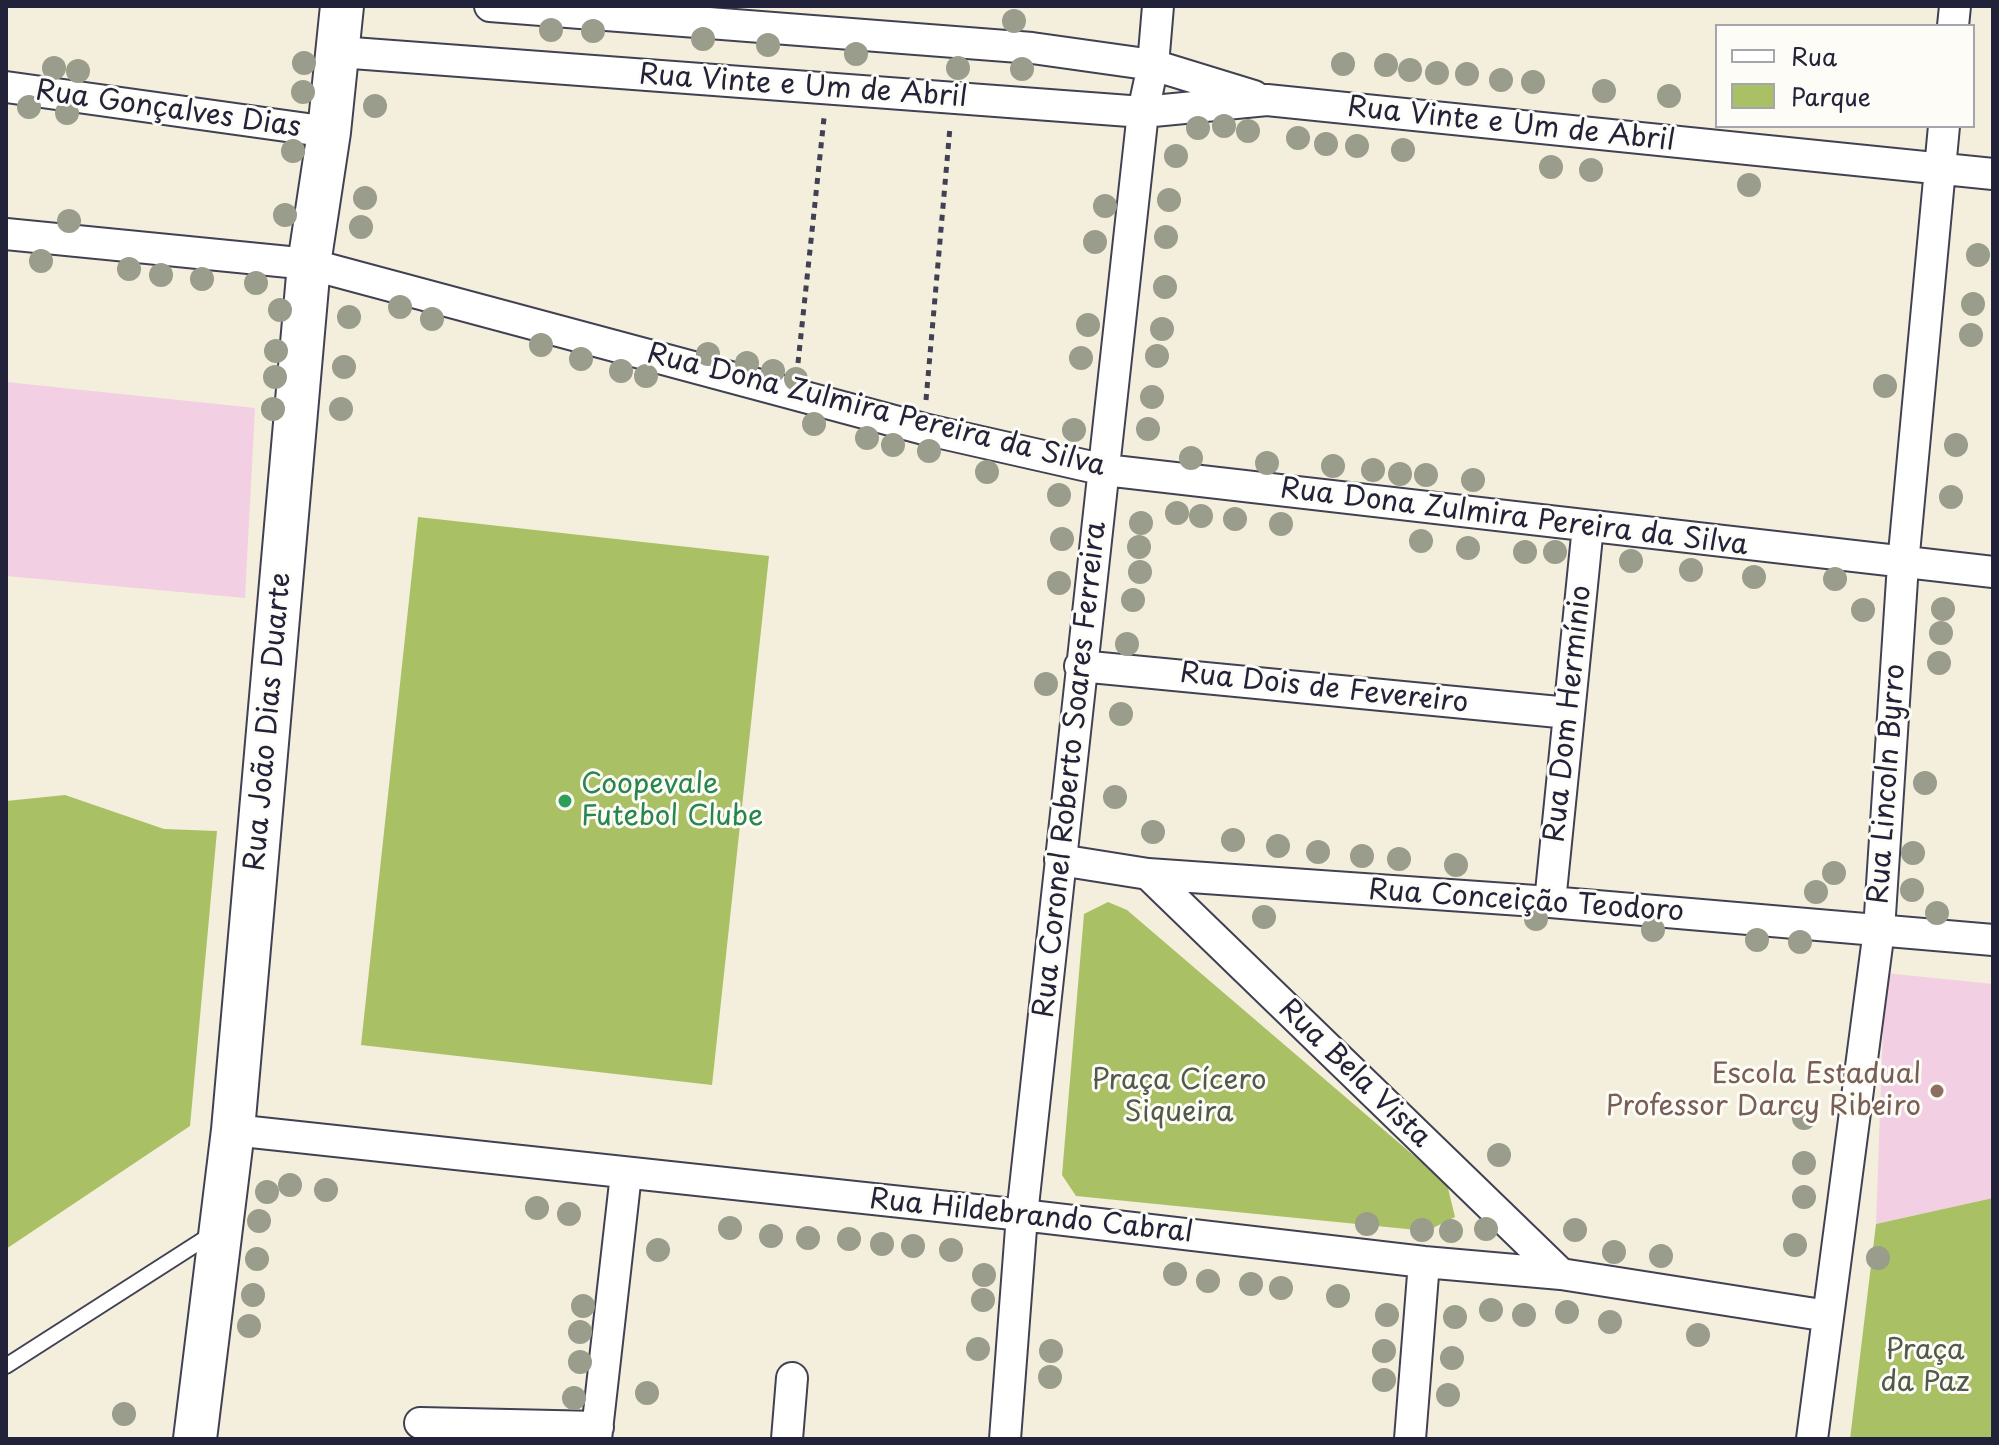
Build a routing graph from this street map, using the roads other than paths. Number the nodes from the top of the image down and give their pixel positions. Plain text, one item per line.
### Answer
1 (342, 6) edge
2 (490, 6) edge
3 (1158, 6) edge
4 (339, 52) junction
5 (1153, 65) junction
6 (6, 87) edge
7 (1267, 100) junction
8 (1143, 112) junction
9 (1944, 128) edge
10 (329, 132) junction
11 (1939, 170) junction
12 (1993, 174) edge
13 (6, 234) edge
14 (309, 264) junction
15 (1105, 470) junction
16 (1588, 526) junction
17 (1903, 564) junction
18 (1993, 572) edge
19 (1080, 666) junction
20 (1569, 713) junction
21 (1060, 860) junction
22 (1148, 874) junction
23 (1550, 902) junction
24 (1879, 930) junction
25 (1993, 940) edge
26 (233, 1130) junction
27 (626, 1174) junction
28 (1022, 1215) junction
29 (223, 1227) junction
30 (1424, 1262) junction
31 (1561, 1274) junction
32 (1828, 1316) junction
33 (6, 1366) edge
34 (792, 1378) dead end
35 (420, 1423) dead end
36 (597, 1433) edge
37 (195, 1439) edge
38 (787, 1439) edge
39 (1005, 1439) edge
40 (1410, 1439) edge
41 (1812, 1439) edge

1 - 4 street, Rua João Dias Duarte
2 - 5 street, Rua Vinte e Um de Abril
3 - 5 street, Rua Coronel Roberto Soares Ferreira
4 - 8 street, Rua Vinte e Um de Abril
4 - 10 street, Rua João Dias Duarte
5 - 7 street, Rua Vinte e Um de Abril
5 - 8 street, Rua Coronel Roberto Soares Ferreira
6 - 10 street, Rua Gonçalves Dias
7 - 8 street, Rua Vinte e Um de Abril
7 - 11 street, Rua Vinte e Um de Abril
8 - 15 street, Rua Coronel Roberto Soares Ferreira
9 - 11 street, Rua Lincoln Byrro
10 - 14 street, Rua João Dias Duarte
11 - 12 street, Rua Vinte e Um de Abril
11 - 17 street, Rua Lincoln Byrro
13 - 14 street, Rua Dona Zulmira Pereira da Silva
14 - 15 street, Rua Dona Zulmira Pereira da Silva
14 - 26 street, Rua João Dias Duarte
15 - 16 street, Rua Dona Zulmira Pereira da Silva
15 - 19 street, Rua Coronel Roberto Soares Ferreira
16 - 17 street, Rua Dona Zulmira Pereira da Silva
16 - 20 street, Rua Dom Hermínio
17 - 18 street, Rua Dona Zulmira Pereira da Silva
17 - 24 street, Rua Lincoln Byrro
19 - 20 street, Rua Dois de Fevereiro
19 - 21 street, Rua Coronel Roberto Soares Ferreira
20 - 23 street, Rua Dom Hermínio
21 - 22 street, Rua Conceição Teodoro
21 - 28 street, Rua Coronel Roberto Soares Ferreira
22 - 23 street, Rua Conceição Teodoro
22 - 31 street, Rua Bela Vista
23 - 24 street, Rua Conceição Teodoro
24 - 25 street, Rua Conceição Teodoro
24 - 32 street, Rua Lincoln Byrro
26 - 27 street, Rua Hildebrando Cabral
26 - 29 street, Rua João Dias Duarte
27 - 28 street, Rua Hildebrando Cabral
27 - 36 street
28 - 30 street, Rua Hildebrando Cabral
28 - 39 street, Rua Coronel Roberto Soares Ferreira
29 - 33 lane
29 - 37 street, Rua João Dias Duarte
30 - 31 street, Rua Hildebrando Cabral
30 - 40 street
31 - 32 street, Rua Hildebrando Cabral
32 - 41 street, Rua Lincoln Byrro
34 - 38 street
35 - 36 street

